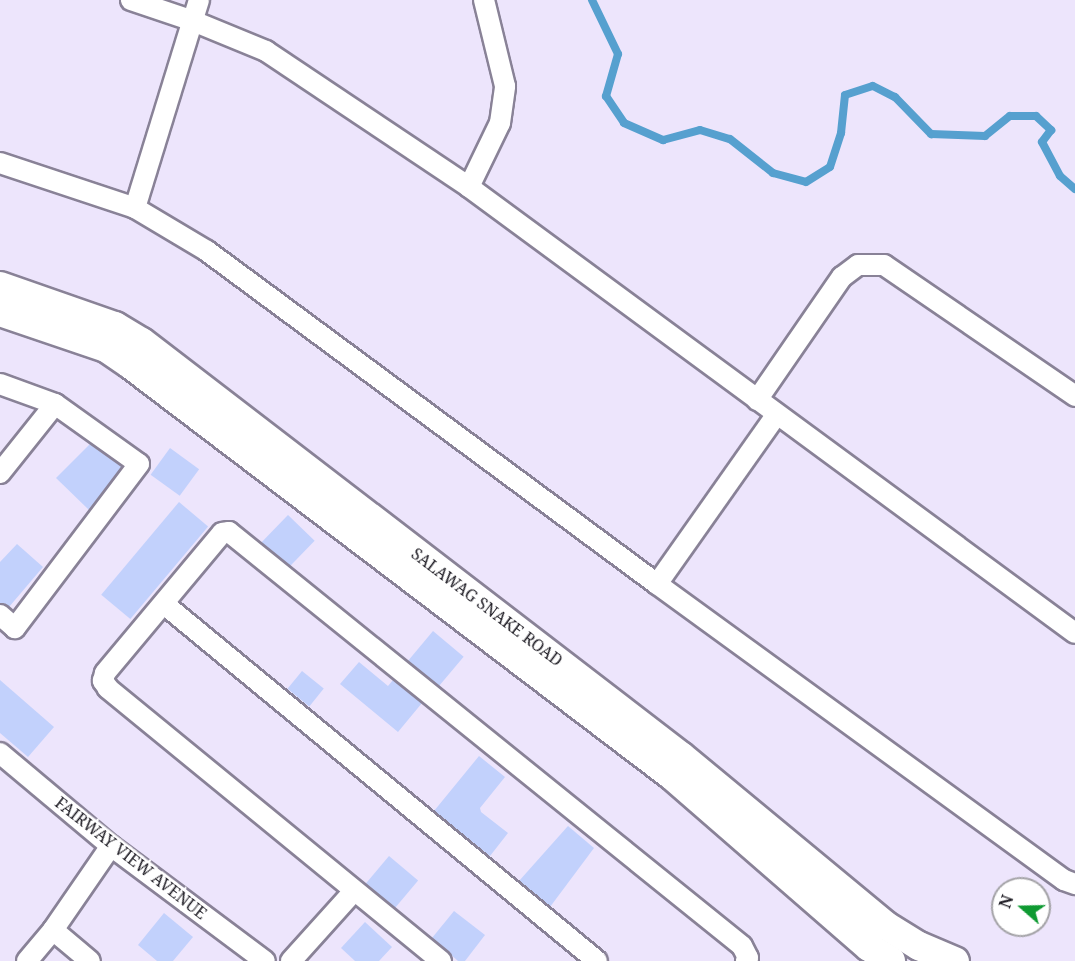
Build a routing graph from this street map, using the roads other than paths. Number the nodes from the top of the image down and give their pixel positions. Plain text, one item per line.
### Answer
1 (131, 0) edge
2 (199, 0) edge
3 (484, 0) edge
4 (193, 21) junction
5 (0, 163) edge
6 (469, 187) junction
7 (135, 208) junction
8 (0, 286) edge
9 (0, 312) edge
10 (0, 384) edge
11 (1075, 396) edge
12 (757, 400) junction
13 (55, 404) junction
14 (776, 415) junction
15 (0, 473) edge
16 (657, 584) junction
17 (164, 604) junction
18 (0, 615) edge
19 (1075, 633) edge
20 (0, 753) edge
21 (111, 846) junction
22 (1075, 884) edge
23 (354, 891) junction
24 (52, 930) junction
25 (27, 961) edge
26 (90, 961) edge
27 (265, 961) edge
28 (291, 961) edge
29 (441, 961) edge
30 (597, 961) edge
31 (746, 961) edge
32 (891, 961) edge
33 (955, 961) edge

1 - 4 street
2 - 4 street
3 - 6 street
4 - 6 street
4 - 7 street
5 - 7 street
6 - 12 street
7 - 16 street
8 - 33 main road, SALAWAG SNAKE ROAD
9 - 32 main road, SALAWAG SNAKE ROAD
10 - 13 street
11 - 12 street
12 - 14 street
13 - 15 street
13 - 18 street
14 - 16 street
14 - 19 street
16 - 22 street
17 - 23 street
17 - 30 street
17 - 31 street
20 - 21 street, FAIRWAY VIEW AVENUE
21 - 24 street
21 - 27 street, FAIRWAY VIEW AVENUE
23 - 28 street
23 - 29 street
24 - 25 street
24 - 26 street

